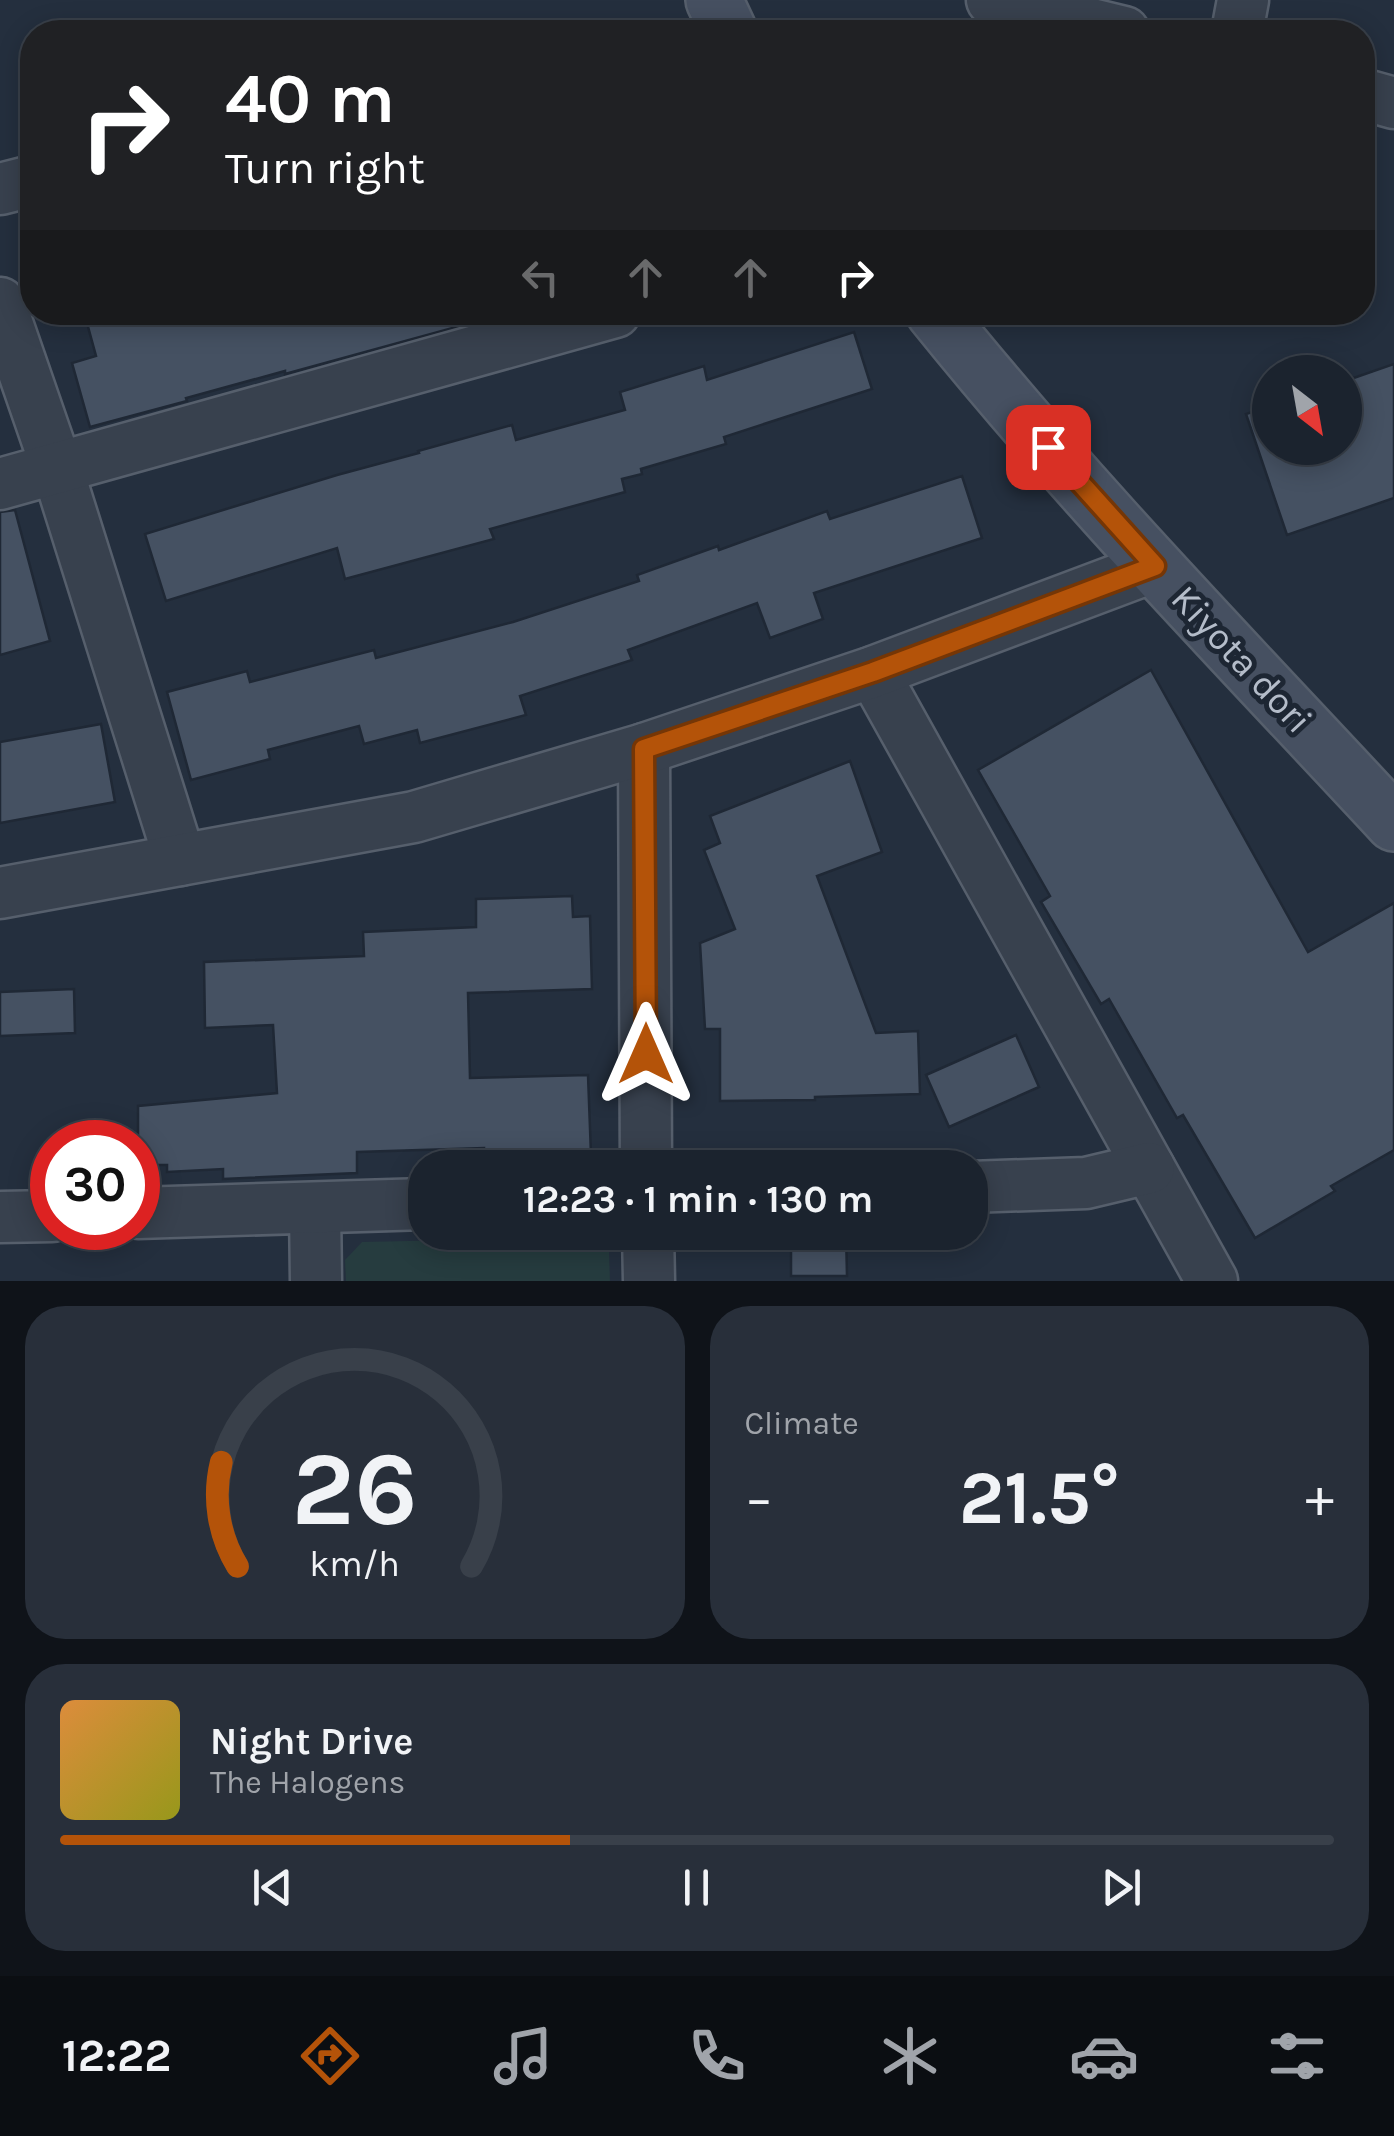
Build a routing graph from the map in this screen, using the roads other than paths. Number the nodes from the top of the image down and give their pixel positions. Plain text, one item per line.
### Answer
1 (992, 0) edge
2 (1074, 20) edge
3 (0, 303) edge
4 (568, 325) edge
5 (944, 325) edge
6 (57, 468) junction
7 (0, 484) edge
8 (1155, 566) junction
9 (873, 672) junction
10 (644, 749) junction
11 (1394, 823) edge
12 (180, 860) junction
13 (0, 893) edge
14 (646, 1150) edge
15 (1149, 1168) junction
16 (988, 1186) edge
17 (408, 1205) edge
18 (315, 1209) junction
19 (160, 1213) edge
20 (30, 1216) edge
21 (0, 1217) edge
22 (648, 1250) edge
23 (316, 1281) edge
24 (649, 1281) edge
25 (1212, 1281) edge

1 - 2 street
3 - 6 street
4 - 6 street
5 - 8 street, Kiyota dori
6 - 7 street
6 - 12 street
8 - 9 street
8 - 11 street, Kiyota dori
9 - 10 street
9 - 15 street
10 - 12 street
10 - 14 street
12 - 13 street
15 - 16 street
15 - 25 street
17 - 18 street
18 - 19 street
18 - 23 street
20 - 21 street
22 - 24 street

